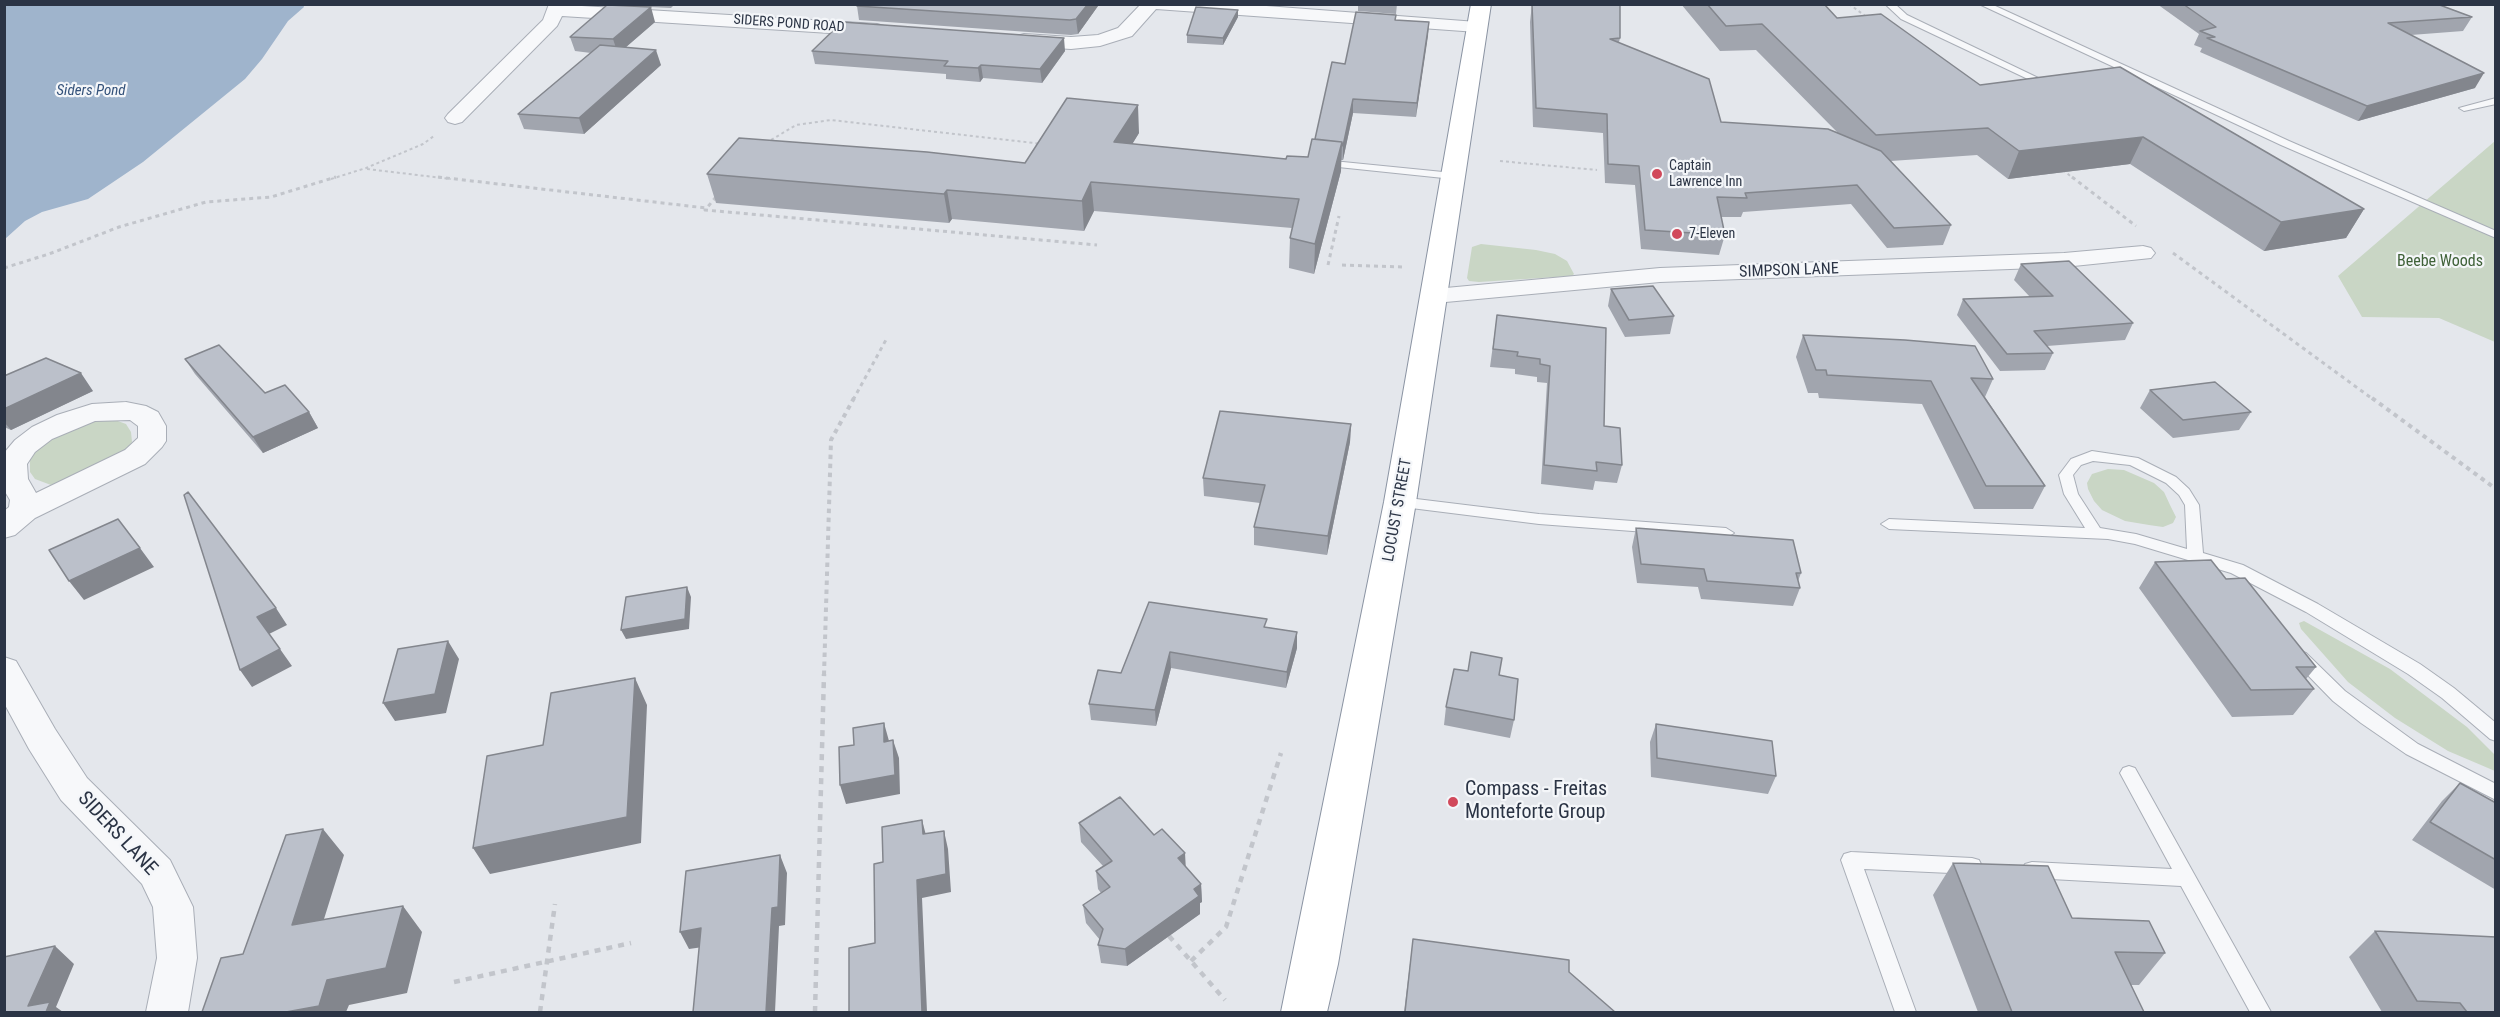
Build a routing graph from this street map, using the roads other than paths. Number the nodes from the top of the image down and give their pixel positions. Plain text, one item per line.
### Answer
1 (1151, 4) edge
2 (1159, 4) edge
3 (1889, 4) edge
4 (1983, 4) edge
5 (557, 7) edge
6 (1479, 16) edge
7 (899, 32) edge
8 (1001, 39) edge
9 (2057, 89) edge
10 (2496, 101) edge
11 (2463, 108) dead end
12 (455, 118) road end
13 (1314, 162) edge
14 (1453, 176) junction
15 (2496, 235) edge
16 (2143, 253) dead end
17 (1435, 296) junction
18 (1400, 502) junction
19 (14, 520) edge
20 (1889, 524) dead end
21 (2095, 532) junction
22 (1726, 533) edge
23 (2195, 557) junction
24 (2237, 569) junction
25 (2257, 599) edge
26 (2288, 644) edge
27 (4, 670) edge
28 (2496, 734) edge
29 (2128, 773) dead end
30 (2496, 793) edge
31 (1994, 868) edge
32 (2018, 869) edge
33 (2185, 878) junction
34 (167, 1012) edge
35 (1304, 1012) edge
36 (1906, 1012) edge
37 (2260, 1012) edge

1 - 8 street
2 - 6 street
3 - 9 lane
4 - 15 lane
5 - 7 street, SIDERS POND ROAD
5 - 12 street, SIDERS POND ROAD
6 - 14 highway, LOCUST STREET
10 - 11 lane
13 - 14 lane
14 - 17 highway, LOCUST STREET
16 - 17 street, SIMPSON LANE
17 - 18 highway, LOCUST STREET
18 - 22 lane
18 - 35 highway, LOCUST STREET
19 - 19 street
20 - 21 lane
21 - 23 lane
21 - 23 lane
23 - 24 lane
24 - 25 lane
24 - 28 lane
26 - 30 lane
27 - 34 street, SIDERS LANE
29 - 33 lane
31 - 36 lane
32 - 33 lane
33 - 37 lane

